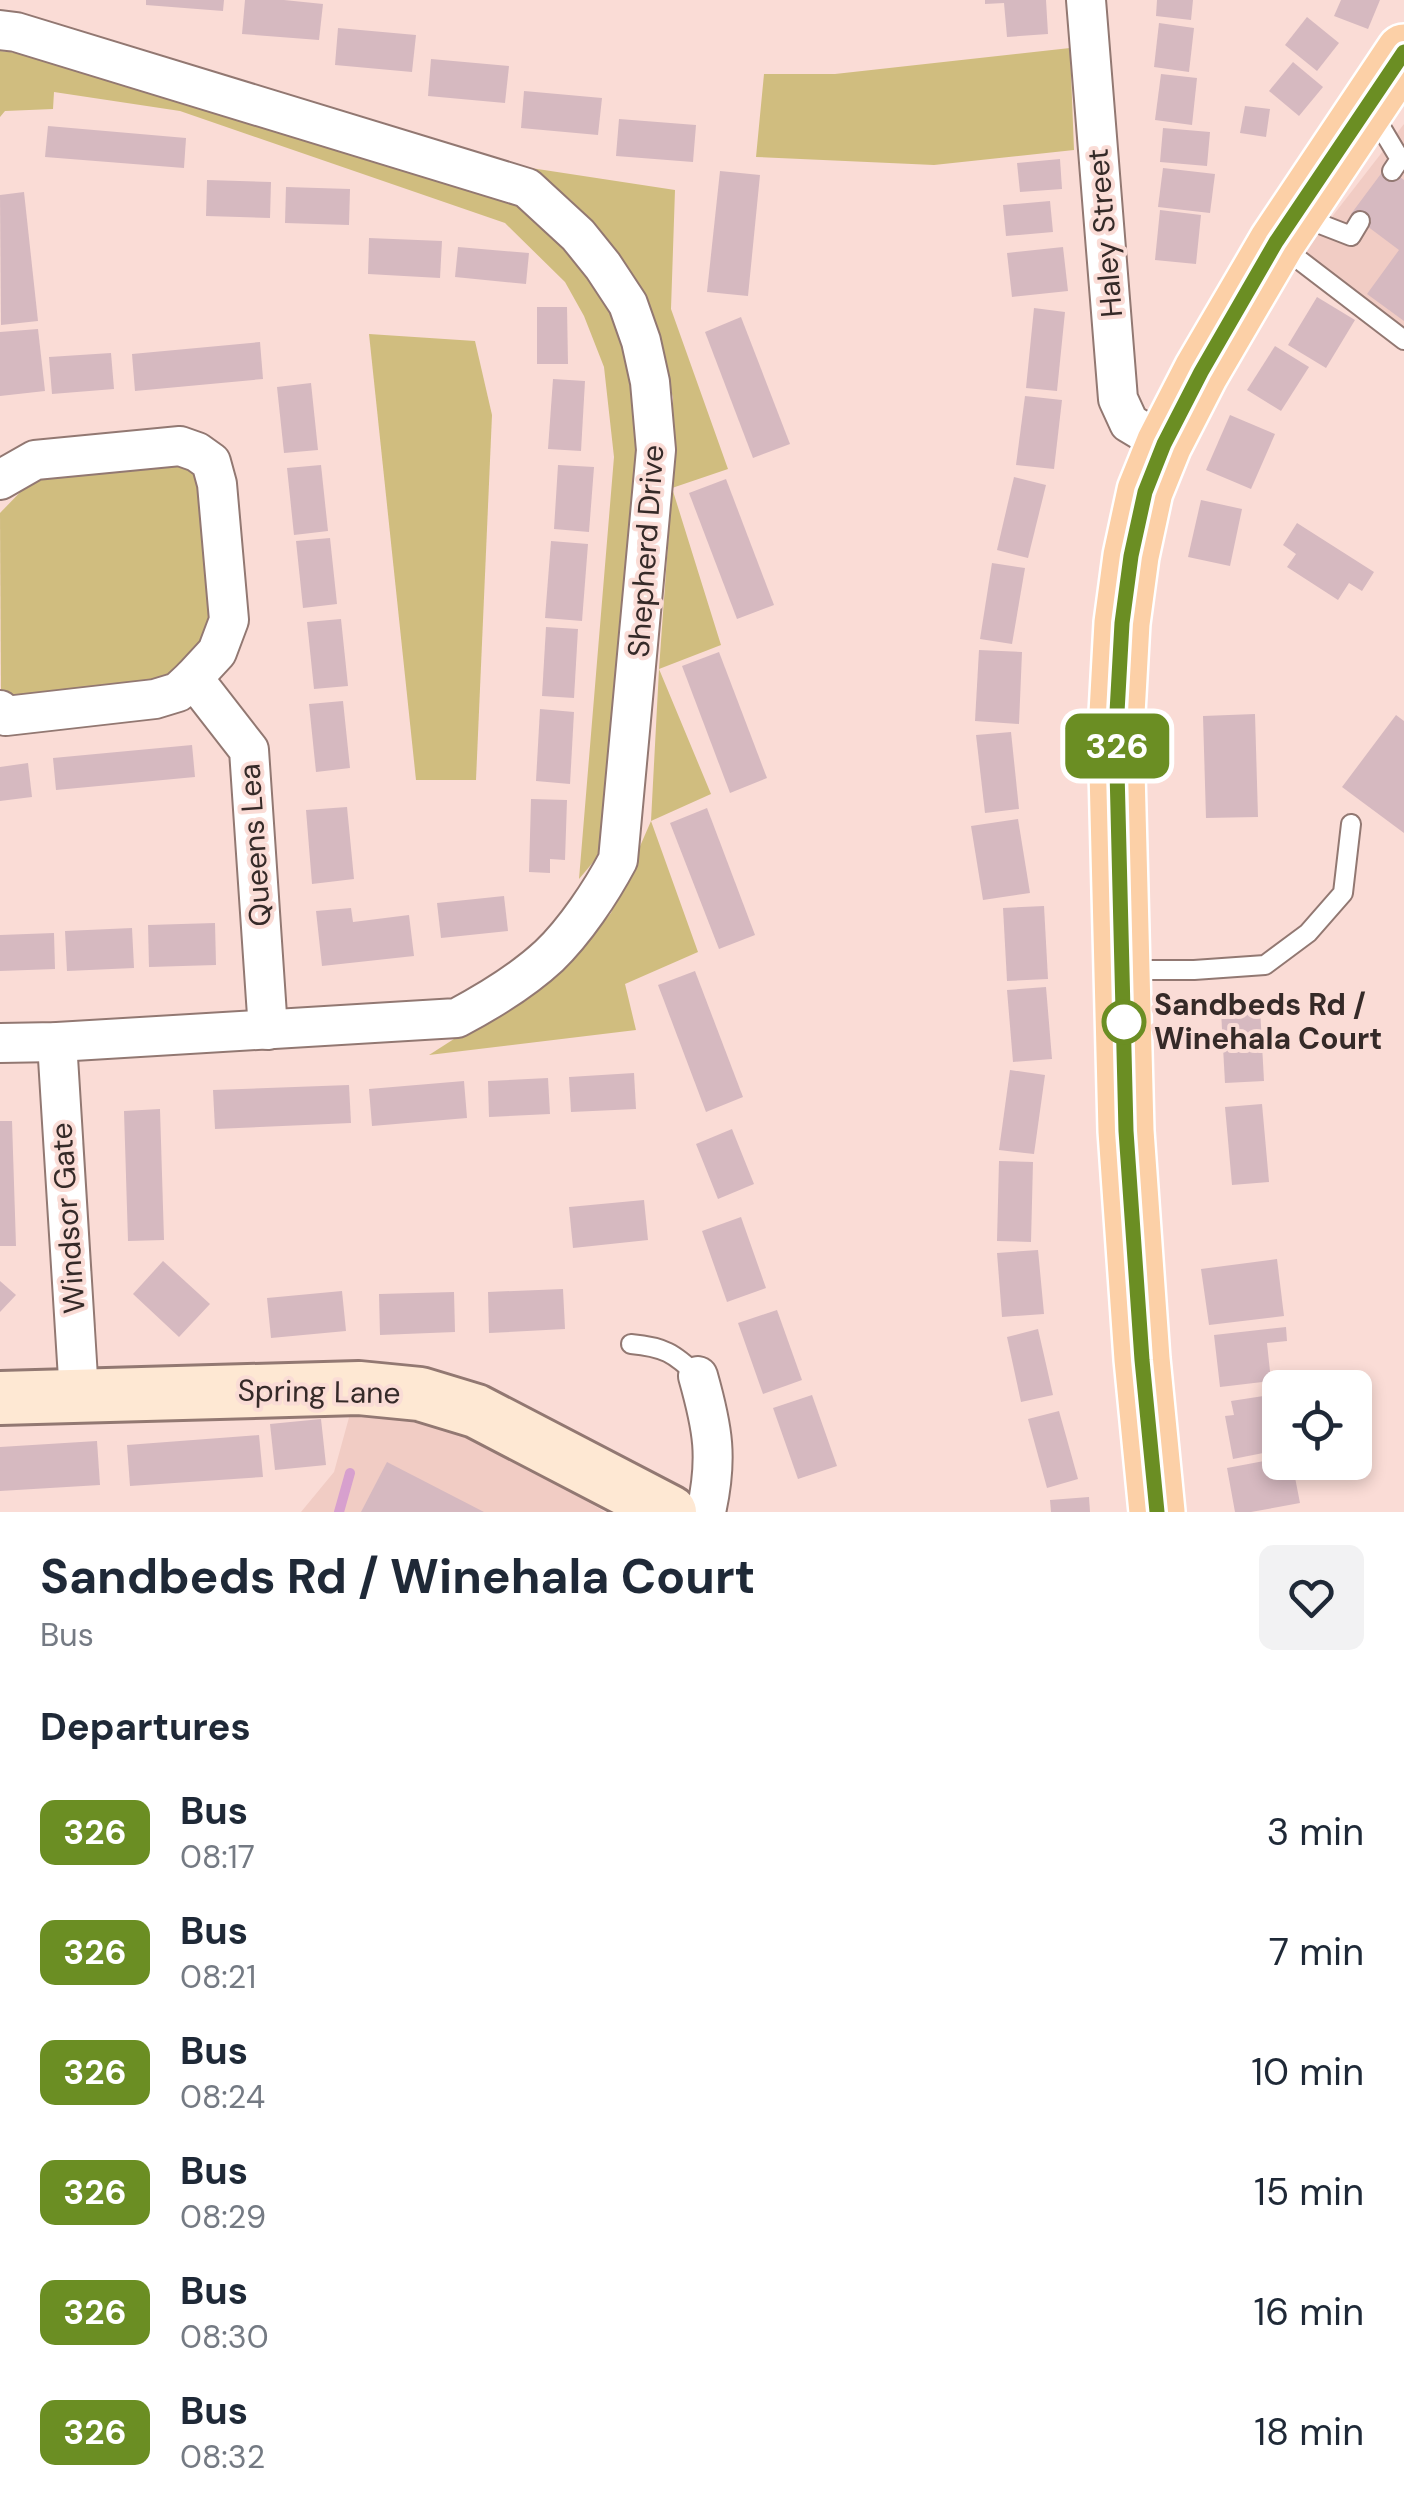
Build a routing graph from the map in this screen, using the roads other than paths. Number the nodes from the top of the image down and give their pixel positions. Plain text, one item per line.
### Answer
1 (1086, 0) edge
2 (10, 21) edge
3 (1404, 52) edge
4 (1367, 106) junction
5 (1392, 171) dead end
6 (1360, 221) dead end
7 (1286, 228) junction
8 (1404, 340) edge
9 (1164, 444) junction
10 (0, 480) edge
11 (193, 678) junction
12 (0, 710) edge
13 (1350, 824) dead end
14 (1123, 970) junction
15 (268, 1030) junction
16 (57, 1042) junction
17 (0, 1043) edge
18 (631, 1344) dead end
19 (698, 1376) joint
20 (78, 1394) junction
21 (0, 1398) edge
22 (649, 1507) edge
23 (706, 1512) edge
24 (1158, 1512) edge

1 - 9 street, Haley Street
2 - 15 street, Shepherd Drive
3 - 4 main road
4 - 5 lane
4 - 7 main road
6 - 7 lane
7 - 8 lane
7 - 9 main road
9 - 14 main road
10 - 11 street
11 - 12 street
11 - 15 street, Queens Lea
13 - 14 lane
14 - 24 main road
15 - 16 street, Shepherd Drive
16 - 17 street, Shepherd Drive
16 - 20 street, Windsor Gate
18 - 19 lane
19 - 23 street
20 - 21 street, Spring Lane
20 - 22 street, Spring Lane

